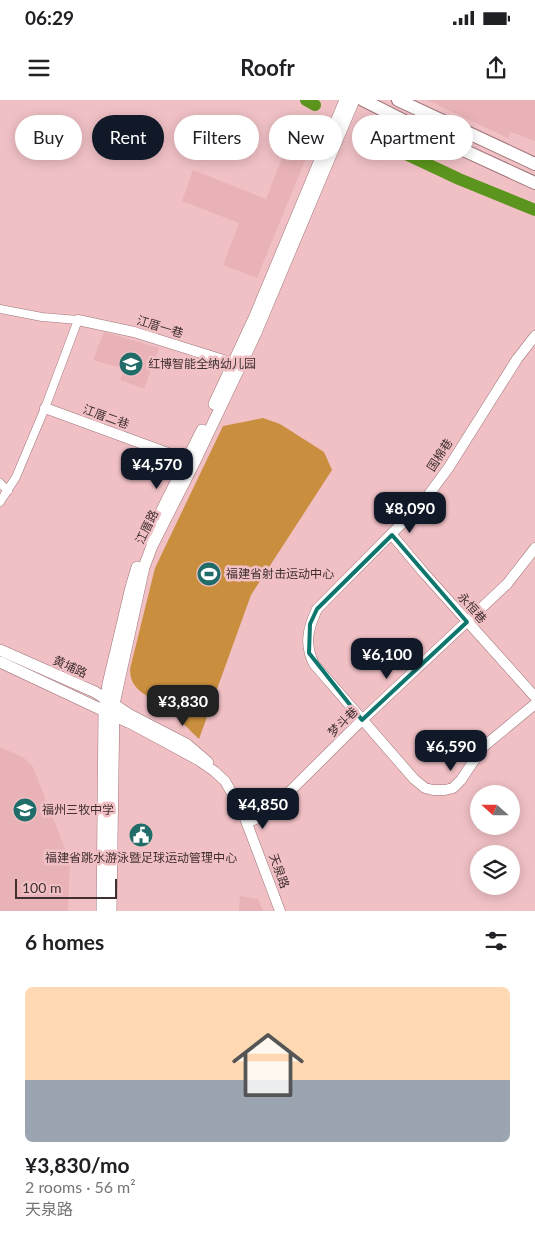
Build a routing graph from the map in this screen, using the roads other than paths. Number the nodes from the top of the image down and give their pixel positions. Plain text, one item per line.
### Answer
1 (345, 100) edge
2 (354, 100) edge
3 (363, 100) edge
4 (398, 100) edge
5 (535, 164) edge
6 (535, 183) edge
7 (0, 309) edge
8 (78, 320) junction
9 (535, 336) edge
10 (233, 363) junction
11 (45, 408) junction
12 (187, 460) junction
13 (0, 483) edge
14 (8, 491) junction
15 (0, 502) edge
16 (392, 535) junction
17 (535, 548) edge
18 (467, 622) junction
19 (0, 650) edge
20 (0, 662) edge
21 (535, 697) edge
22 (535, 704) edge
23 (109, 707) junction
24 (127, 717) joint
25 (362, 720) junction
26 (247, 823) junction
27 (102, 911) edge
28 (111, 911) edge
29 (280, 911) edge

1 - 10 main road, 江厝路
2 - 23 main road, 江厝路
3 - 6 main road
4 - 5 main road
7 - 8 street
8 - 10 street, 江厝一巷
8 - 11 street
9 - 16 street, 国棉巷
10 - 12 main road, 江厝路
11 - 12 street, 江厝二巷
11 - 14 street
12 - 23 main road, 江厝路
13 - 14 street
14 - 15 street
16 - 18 street, 永恒巷
16 - 25 street, 国棉巷
17 - 18 street, 梦斗巷
18 - 21 street, 永恒巷
18 - 25 street, 梦斗巷
19 - 23 main road, 黄埔路
20 - 23 main road, 黄埔路
22 - 25 street, 国棉巷
23 - 24 main road, 黄埔路
23 - 27 main road, 江厝路
23 - 28 main road, 江厝路
24 - 26 street, 天泉路
25 - 26 street, 梦斗巷
26 - 29 street, 天泉路

